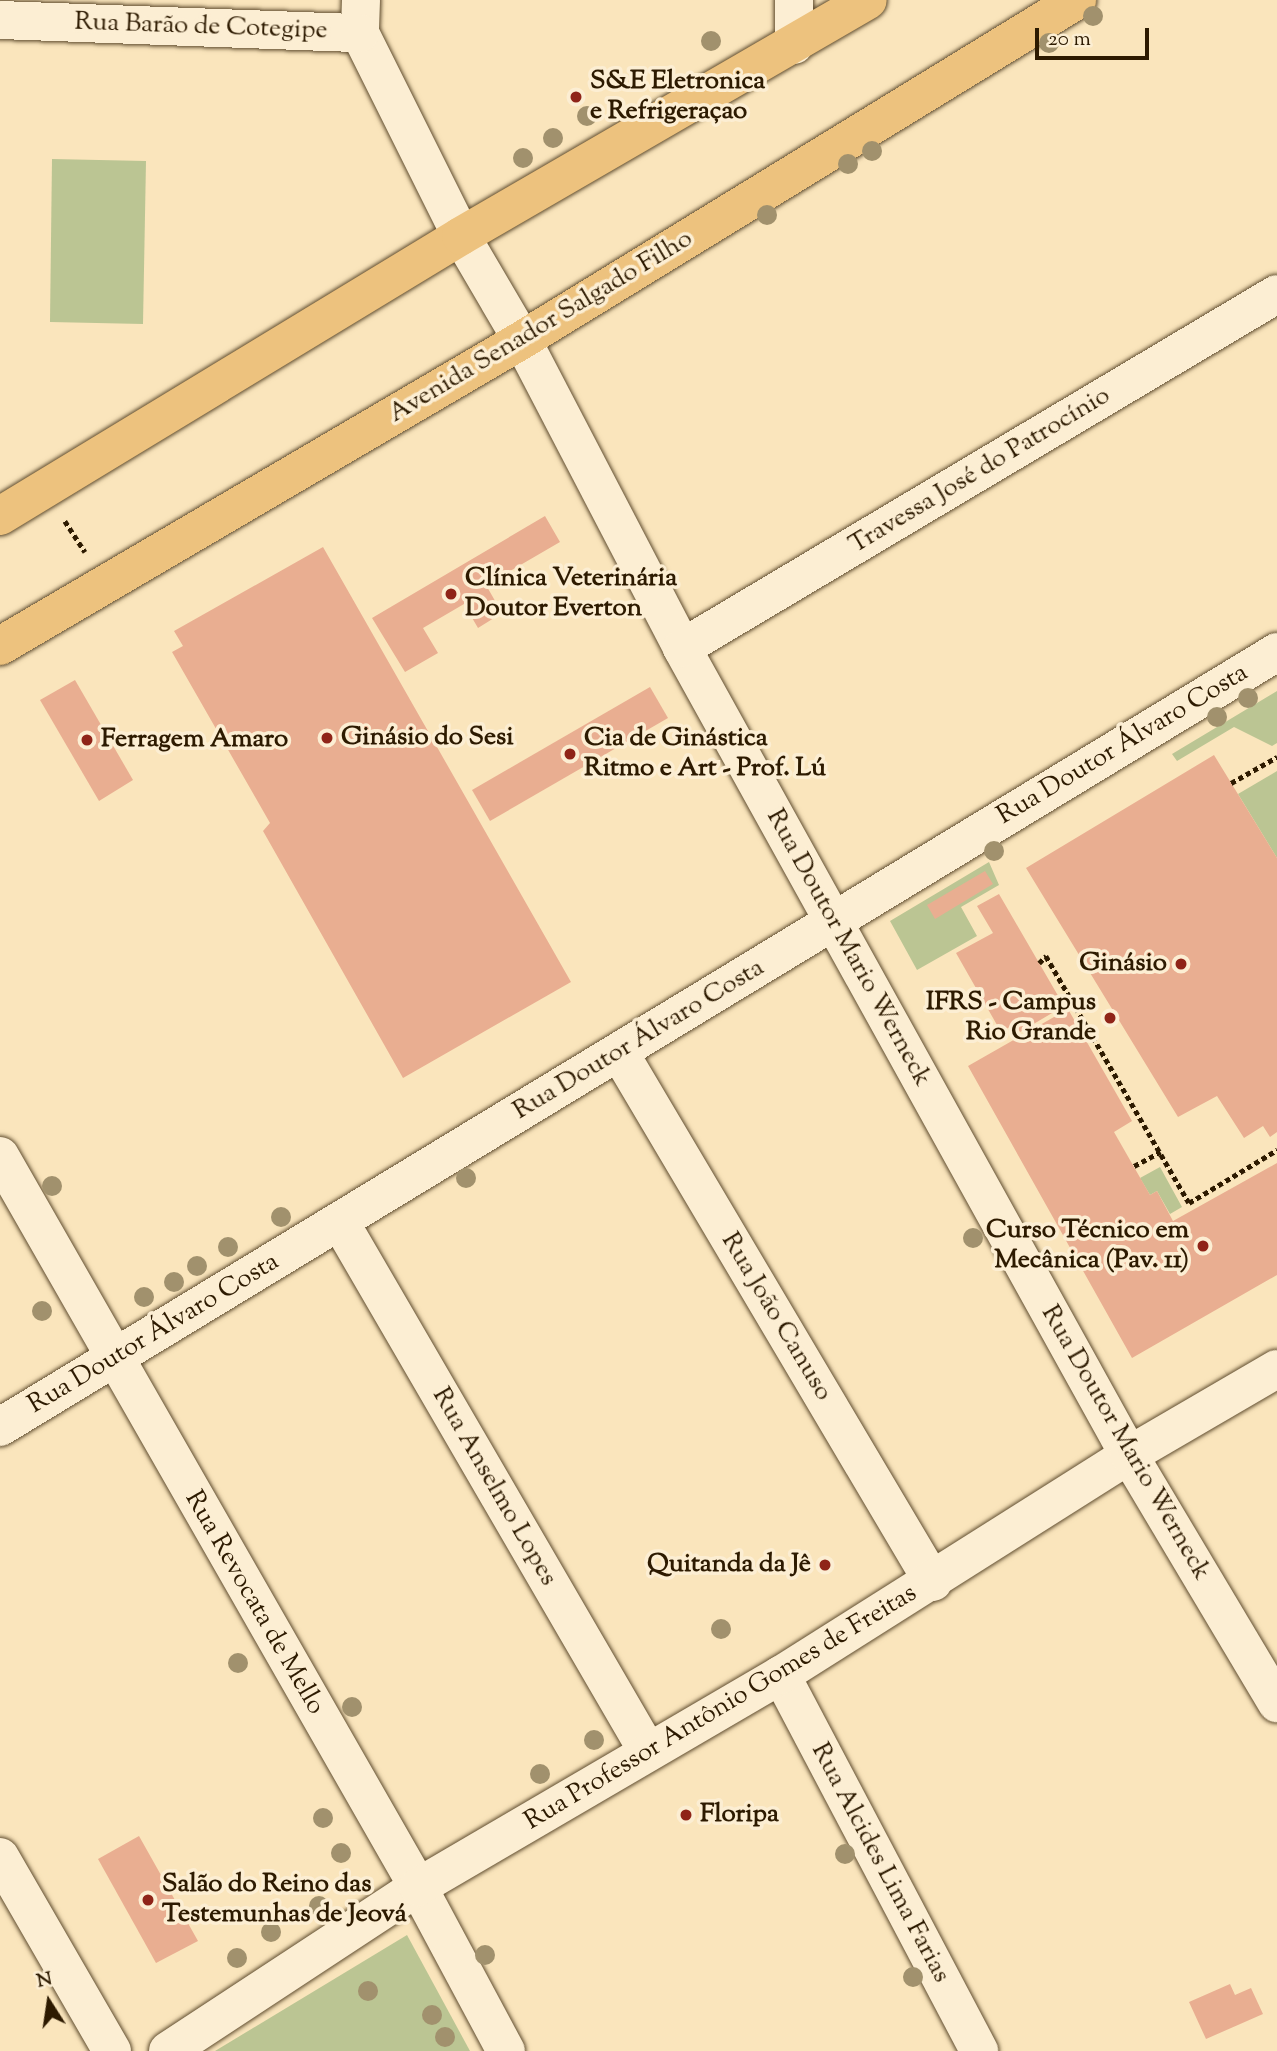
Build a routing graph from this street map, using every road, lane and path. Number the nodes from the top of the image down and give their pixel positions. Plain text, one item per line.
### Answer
1 (794, 0) edge
2 (868, 0) edge
3 (1077, 0) edge
4 (360, 17) edge
5 (0, 20) edge
6 (794, 45) junction
7 (461, 236) junction
8 (1277, 294) edge
9 (522, 340) junction
10 (0, 516) edge
11 (65, 521) dead end
12 (82, 548) dead end
13 (0, 646) edge
14 (682, 648) junction
15 (1277, 652) edge
16 (1277, 757) edge
17 (1231, 783) dead end
18 (833, 921) junction
19 (1039, 963) dead end
20 (619, 1052) junction
21 (1277, 1150) edge
22 (1160, 1152) junction
23 (0, 1156) edge
24 (1134, 1166) dead end
25 (340, 1222) junction
26 (114, 1360) junction
27 (1277, 1369) edge
28 (0, 1427) edge
29 (1129, 1455) junction
30 (933, 1582) junction
31 (780, 1675) junction
32 (1277, 1703) edge
33 (648, 1752) junction
34 (0, 1857) edge
35 (418, 1887) junction
36 (112, 2051) edge
37 (168, 2051) edge
38 (506, 2051) edge
39 (979, 2051) edge

1 - 6 street
2 - 6 main road
3 - 9 main road, Avenida Senador Salgado Filho
4 - 5 street, Rua Barão de Cotegipe
4 - 7 street, Rua Doutor Mario Werneck
6 - 7 main road
7 - 9 street, Rua Doutor Mario Werneck
7 - 10 main road
8 - 14 street, Travessa José do Patrocínio
9 - 13 main road, Avenida Senador Salgado Filho
9 - 14 street, Rua Doutor Mario Werneck
11 - 12 path
14 - 18 street, Rua Doutor Mario Werneck
15 - 18 street, Rua Doutor Álvaro Costa
16 - 17 path
18 - 20 street, Rua Doutor Álvaro Costa
18 - 29 street, Rua Doutor Mario Werneck
19 - 22 path
20 - 25 street, Rua Doutor Álvaro Costa
20 - 30 street, Rua João Canuso
21 - 22 path
22 - 24 path
23 - 26 street, Rua Revocata de Mello
25 - 26 street, Rua Doutor Álvaro Costa
25 - 33 street, Rua Anselmo Lopes
26 - 28 street, Rua Doutor Álvaro Costa
26 - 35 street, Rua Revocata de Mello
27 - 29 street, Rua Professor Antônio Gomes de Freitas
29 - 30 street, Rua Professor Antônio Gomes de Freitas
29 - 32 street, Rua Doutor Mario Werneck
30 - 31 street, Rua Professor Antônio Gomes de Freitas
31 - 33 street, Rua Professor Antônio Gomes de Freitas
31 - 39 street, Rua Alcides Lima Farias
33 - 35 street, Rua Professor Antônio Gomes de Freitas
34 - 36 street
35 - 37 street, Rua Professor Antônio Gomes de Freitas
35 - 38 street, Rua Revocata de Mello

